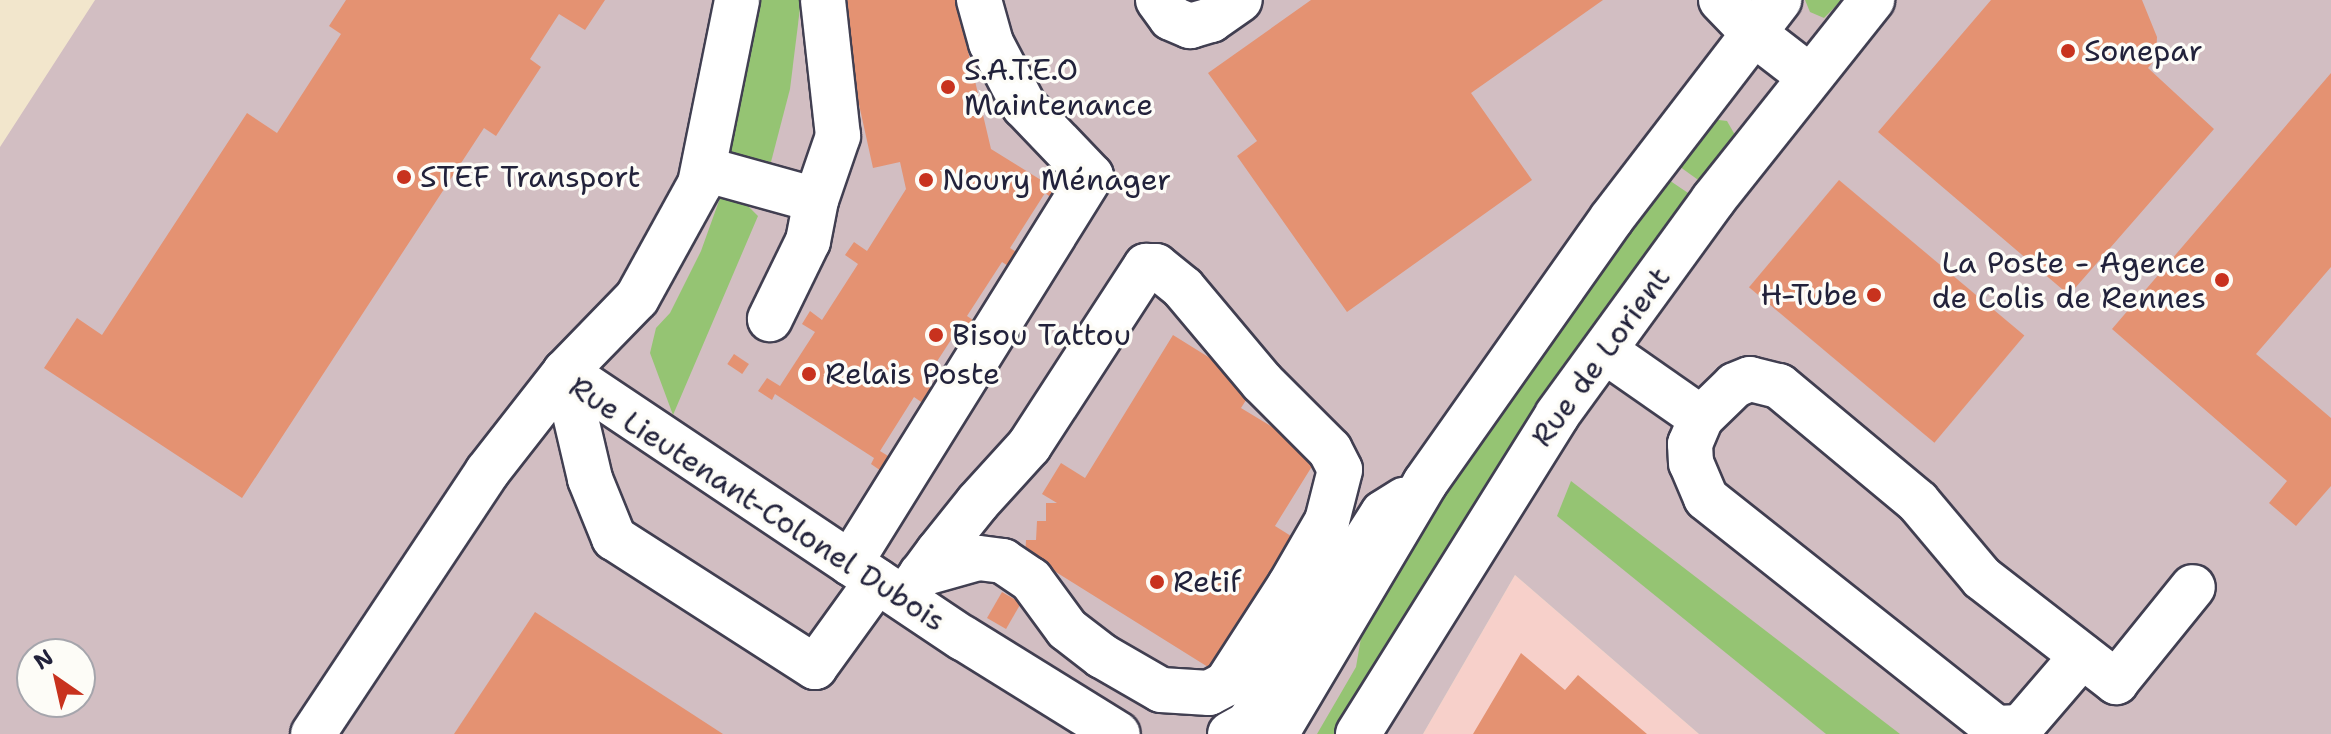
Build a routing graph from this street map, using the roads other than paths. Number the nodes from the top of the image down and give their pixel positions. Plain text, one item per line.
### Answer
1 (737, 0) edge
2 (823, 0) edge
3 (979, 0) edge
4 (1158, 0) edge
5 (1240, 0) edge
6 (1721, 0) edge
7 (1872, 0) edge
8 (1766, 16) edge
9 (1809, 76) junction
10 (704, 169) junction
11 (816, 200) junction
12 (770, 319) dead end
13 (1605, 351) junction
14 (565, 372) junction
15 (1701, 418) junction
16 (1420, 491) junction
17 (888, 579) junction
18 (2193, 587) dead end
19 (1102, 656) junction
20 (2082, 656) junction
21 (1070, 704) junction
22 (313, 734) edge
23 (1118, 734) edge
24 (1230, 734) edge
25 (1276, 734) edge
26 (1358, 734) edge

1 - 10 street
2 - 11 street
3 - 17 street
4 - 5 street
6 - 8 street
7 - 9 street, Rue de Lorient
8 - 9 street
8 - 16 street
9 - 13 street, Rue de Lorient
10 - 11 street
10 - 14 street
11 - 12 street
13 - 15 street
13 - 26 street, Rue de Lorient
14 - 17 street, Rue Lieutenant-Colonel Dubois
14 - 17 street
14 - 22 street, Rue Lieutenant-Colonel Dubois
15 - 20 street
15 - 20 street
16 - 24 street
16 - 25 street
17 - 19 street
17 - 19 street
17 - 21 street, Rue Lieutenant-Colonel Dubois
18 - 20 street
19 - 21 street
21 - 23 street, Rue Lieutenant-Colonel Dubois

